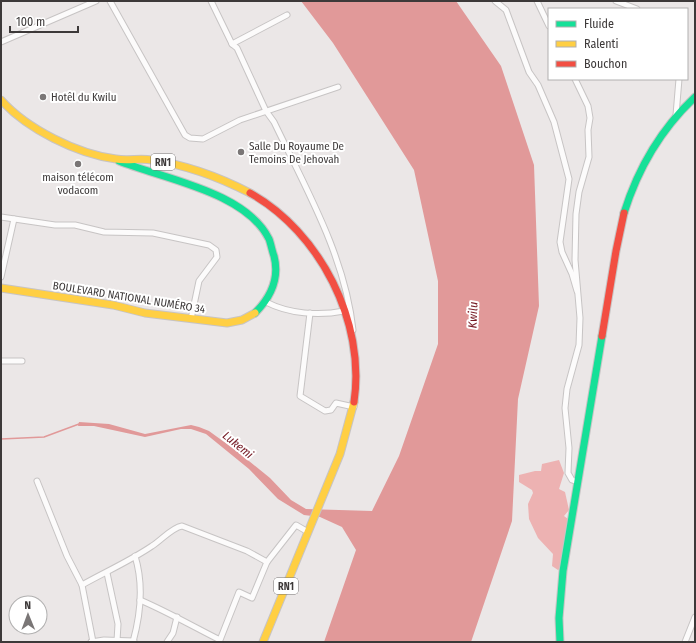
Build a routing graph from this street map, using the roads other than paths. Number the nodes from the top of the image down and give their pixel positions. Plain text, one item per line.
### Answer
1 (96, 1) edge
2 (110, 1) edge
3 (211, 1) edge
4 (495, 1) edge
5 (537, 1) edge
6 (616, 1) edge
7 (634, 8) edge
8 (286, 15) dead end
9 (548, 24) edge
10 (1, 42) edge
11 (232, 44) junction
12 (575, 80) edge
13 (679, 80) edge
14 (338, 87) dead end
15 (695, 97) edge
16 (1, 100) edge
17 (266, 111) junction
18 (676, 116) junction
19 (114, 159) junction
20 (1, 217) edge
21 (14, 219) junction
22 (1, 277) edge
23 (1, 288) edge
24 (579, 294) junction
25 (266, 302) junction
26 (344, 311) junction
27 (310, 313) junction
28 (191, 319) junction
29 (22, 361) dead end
30 (355, 361) junction
31 (1, 362) edge
32 (354, 407) junction
33 (37, 481) dead end
34 (578, 482) junction
35 (308, 531) junction
36 (135, 556) junction
37 (267, 562) junction
38 (107, 573) junction
39 (82, 584) junction
40 (140, 600) junction
41 (177, 616) junction
42 (695, 617) edge
43 (117, 641) edge
44 (92, 642) edge
45 (134, 642) edge
46 (167, 642) edge
47 (263, 642) edge
48 (560, 642) edge
49 (685, 642) edge

1 - 10 street
2 - 17 street
3 - 11 street
4 - 24 street
5 - 9 street
6 - 7 street
8 - 11 street
11 - 17 street
12 - 24 street
13 - 18 street
14 - 17 street
15 - 18 main road
16 - 19 main road, RN1
17 - 30 street
18 - 34 main road
19 - 25 main road, BOULEVARD NATIONAL NUMÉRO 34
19 - 26 main road, RN1
20 - 21 street
21 - 22 street
21 - 28 street
23 - 28 main road, BOULEVARD NATIONAL NUMÉRO 34
24 - 34 street
25 - 27 street
25 - 28 main road, BOULEVARD NATIONAL NUMÉRO 34
26 - 27 street
26 - 30 main road, RN1
27 - 32 street
29 - 31 street
30 - 32 main road, RN1
32 - 35 main road, RN1
33 - 39 street
34 - 48 main road
35 - 37 street
35 - 47 main road, RN1
36 - 37 street
36 - 38 street
36 - 40 street
37 - 41 street
38 - 39 street
38 - 43 street
39 - 44 street
40 - 41 street
40 - 45 street
41 - 46 street
42 - 49 street
43 - 44 street
43 - 45 street

